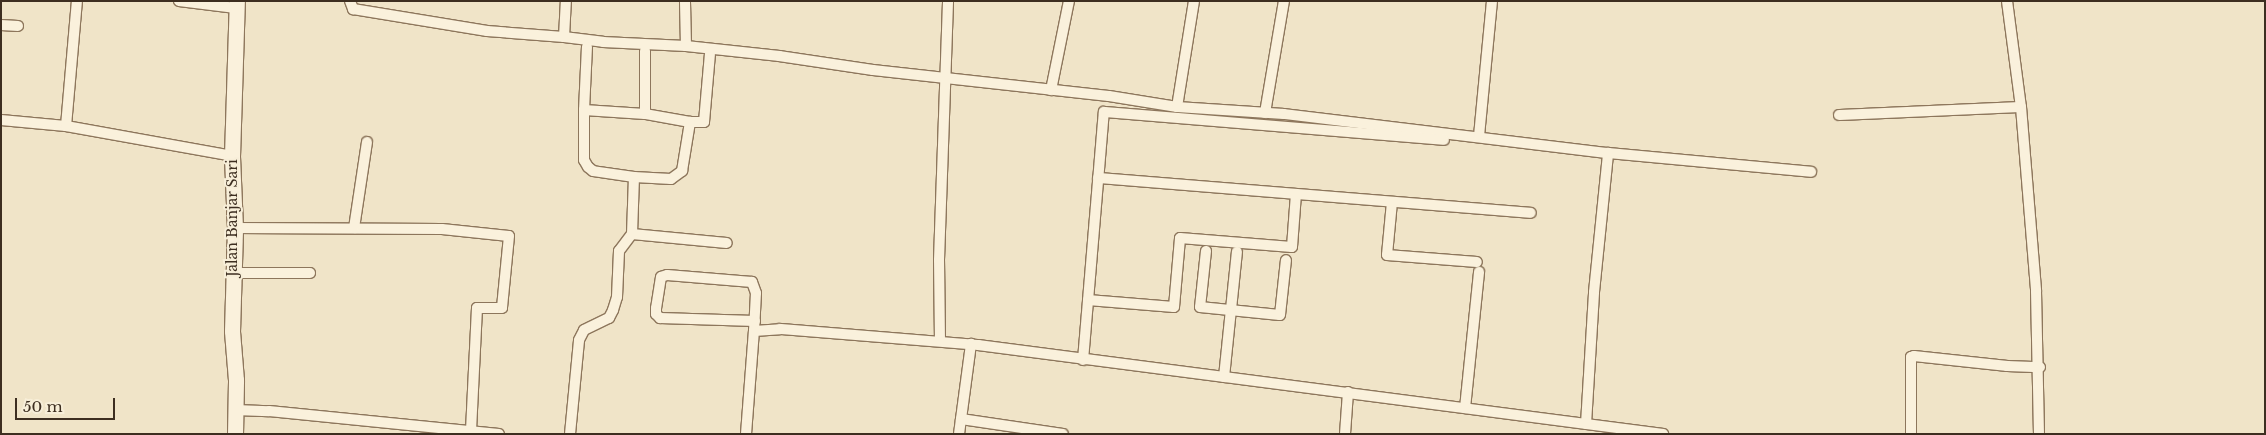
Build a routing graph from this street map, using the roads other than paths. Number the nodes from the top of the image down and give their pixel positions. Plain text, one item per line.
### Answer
1 (77, 1) edge
2 (179, 1) edge
3 (350, 1) edge
4 (566, 1) edge
5 (684, 1) edge
6 (948, 1) edge
7 (1069, 1) edge
8 (1194, 1) edge
9 (1284, 1) edge
10 (1492, 1) edge
11 (2007, 1) edge
12 (237, 5) edge
13 (1, 25) edge
14 (18, 26) dead end
15 (564, 37) junction
16 (686, 46) junction
17 (587, 47) dead end
18 (645, 51) dead end
19 (710, 54) dead end
20 (944, 78) junction
21 (1051, 90) junction
22 (2021, 107) junction
23 (1177, 108) junction
24 (584, 110) junction
25 (1264, 113) junction
26 (645, 114) junction
27 (1839, 115) dead end
28 (1, 120) edge
29 (690, 122) junction
30 (66, 126) junction
31 (1479, 136) junction
32 (1444, 140) dead end
33 (366, 142) dead end
34 (1608, 153) junction
35 (232, 156) junction
36 (1811, 172) dead end
37 (634, 178) junction
38 (1098, 178) junction
39 (1296, 194) junction
40 (1392, 202) junction
41 (1531, 213) dead end
42 (235, 228) junction
43 (354, 228) junction
44 (632, 234) junction
45 (727, 243) dead end
46 (1206, 251) dead end
47 (1237, 252) dead end
48 (1286, 260) dead end
49 (232, 273) junction
50 (310, 273) dead end
51 (1088, 300) junction
52 (1231, 310) junction
53 (755, 326) junction
54 (940, 341) junction
55 (972, 344) junction
56 (1083, 360) junction
57 (2040, 367) junction
58 (1224, 377) junction
59 (1348, 392) junction
60 (1465, 408) junction
61 (235, 410) junction
62 (961, 419) junction
63 (1586, 424) junction
64 (471, 432) junction
65 (235, 434) edge
66 (499, 434) edge
67 (570, 434) edge
68 (746, 434) edge
69 (958, 434) edge
70 (1063, 434) edge
71 (1345, 434) edge
72 (1663, 434) edge
73 (1911, 434) edge
74 (2040, 434) edge

1 - 30 street
2 - 12 street
3 - 15 street
4 - 15 street
5 - 16 street
6 - 20 street
7 - 21 street
8 - 23 street
9 - 25 street
10 - 31 street
11 - 22 street
12 - 35 street, Jalan Banjar Sari
13 - 14 street
15 - 16 street
16 - 20 street
17 - 24 street
18 - 26 street
19 - 29 street
20 - 21 street
20 - 54 street
21 - 23 street
22 - 27 street
22 - 57 street
23 - 25 street
24 - 26 street
24 - 37 street
25 - 31 street
26 - 29 street
28 - 30 street
29 - 37 street
30 - 35 street
31 - 34 street
32 - 38 street
33 - 43 street
34 - 36 street
34 - 63 street
35 - 42 street, Jalan Banjar Sari
37 - 44 street
38 - 39 street
38 - 51 street
39 - 40 street
39 - 51 street
40 - 41 street
40 - 60 street
42 - 43 street
42 - 49 street, Jalan Banjar Sari
43 - 64 street
44 - 45 street
44 - 67 street
46 - 52 street
47 - 52 street
48 - 52 street
49 - 50 street
49 - 61 street, Jalan Banjar Sari
51 - 56 street
52 - 58 street
53 - 53 street
53 - 54 street
53 - 68 street
54 - 55 street
55 - 56 street
55 - 62 street
56 - 58 street
57 - 73 street
57 - 74 street
58 - 59 street
59 - 60 street
59 - 71 street
60 - 63 street
61 - 64 street
61 - 65 street, Jalan Banjar Sari
62 - 69 street
62 - 70 street
63 - 72 street
64 - 66 street

